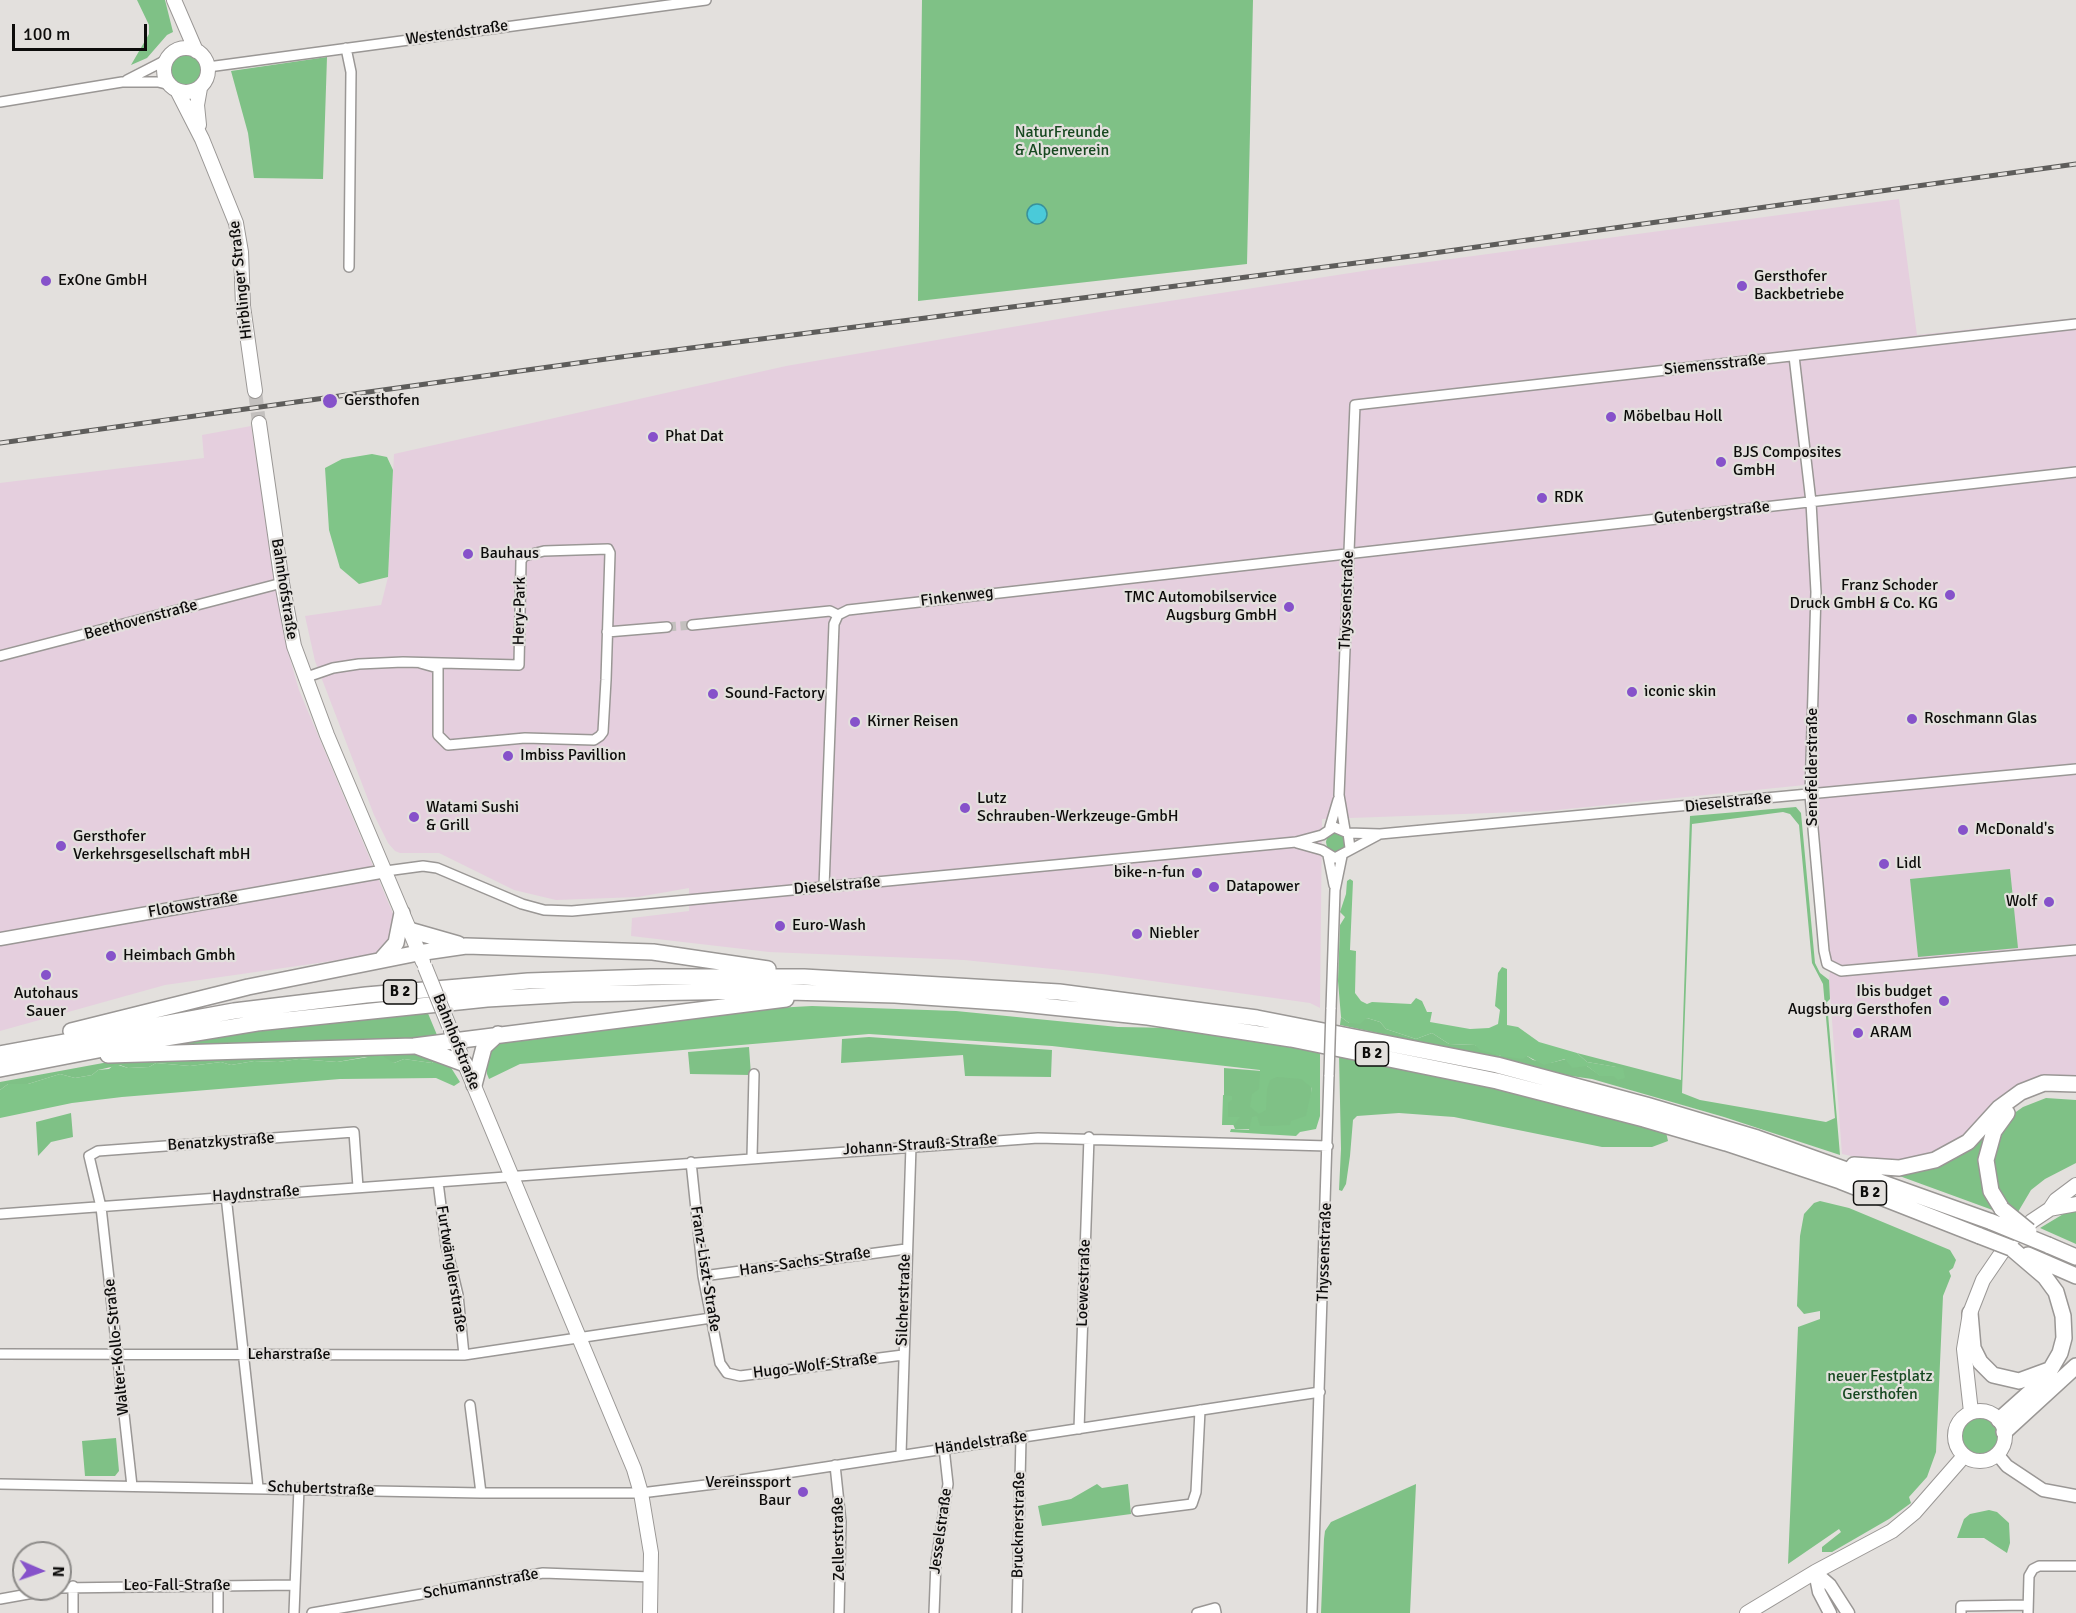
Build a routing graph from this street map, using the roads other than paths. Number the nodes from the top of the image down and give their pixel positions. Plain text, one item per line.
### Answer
1 (173, 0) edge
2 (706, 0) edge
3 (346, 48) junction
4 (196, 51) junction
5 (171, 55) junction
6 (208, 67) junction
7 (122, 82) junction
8 (174, 88) junction
9 (200, 88) junction
10 (0, 102) edge
11 (202, 139) junction
12 (349, 267) dead end
13 (2076, 324) edge
14 (1794, 356) junction
15 (255, 392) tunnel mouth
16 (1355, 405) joint
17 (259, 423) tunnel mouth
18 (2076, 472) edge
19 (1811, 502) junction
20 (1348, 554) junction
21 (282, 583) junction
22 (838, 615) junction
23 (692, 625) tunnel mouth
24 (666, 627) tunnel mouth
25 (608, 632) junction
26 (0, 656) edge
27 (420, 663) junction
28 (304, 678) junction
29 (2076, 769) edge
30 (1339, 795) junction
31 (1810, 795) junction
32 (1330, 827) junction
33 (1347, 831) junction
34 (1380, 834) junction
35 (1322, 835) junction
36 (1296, 842) junction
37 (1350, 848) junction
38 (1325, 853) junction
39 (1342, 856) junction
40 (386, 871) junction
41 (824, 887) junction
42 (1335, 890) junction
43 (402, 913) junction
44 (410, 930) junction
45 (0, 939) edge
46 (466, 946) junction
47 (2076, 950) edge
48 (381, 960) junction
49 (422, 960) junction
50 (804, 977) junction
51 (837, 992) junction
52 (452, 1033) junction
53 (498, 1034) junction
54 (414, 1046) junction
55 (0, 1054) edge
56 (63, 1057) junction
57 (465, 1064) junction
58 (0, 1069) edge
59 (754, 1074) dead end
60 (2076, 1084) edge
61 (474, 1085) junction
62 (2076, 1095) edge
63 (1089, 1137) junction
64 (911, 1146) junction
65 (1328, 1146) junction
66 (752, 1157) junction
67 (691, 1162) junction
68 (1830, 1162) junction
69 (512, 1177) junction
70 (438, 1182) junction
71 (2076, 1185) edge
72 (358, 1186) junction
73 (226, 1196) junction
74 (2076, 1196) edge
75 (2076, 1204) edge
76 (101, 1207) junction
77 (2049, 1209) junction
78 (0, 1214) edge
79 (2048, 1245) junction
80 (906, 1249) junction
81 (2076, 1257) edge
82 (2034, 1261) junction
83 (703, 1276) junction
84 (2076, 1276) edge
85 (1970, 1313) junction
86 (711, 1318) junction
87 (577, 1337) junction
88 (0, 1354) edge
89 (118, 1354) junction
90 (245, 1355) junction
91 (464, 1355) junction
92 (903, 1355) junction
93 (2076, 1366) edge
94 (2052, 1368) junction
95 (727, 1373) joint
96 (1320, 1392) junction
97 (470, 1405) dead end
98 (1200, 1410) junction
99 (1971, 1413) junction
100 (2002, 1426) junction
101 (1079, 1429) junction
102 (1021, 1437) junction
103 (944, 1448) junction
104 (901, 1454) junction
105 (1997, 1454) junction
106 (1964, 1456) junction
107 (835, 1465) junction
108 (0, 1484) edge
109 (132, 1486) junction
110 (258, 1487) junction
111 (299, 1488) junction
112 (481, 1493) junction
113 (641, 1493) junction
114 (2076, 1496) edge
115 (1137, 1511) dead end
116 (2076, 1566) edge
117 (1815, 1572) junction
118 (652, 1577) junction
119 (295, 1585) junction
120 (73, 1586) joint
121 (218, 1587) junction
122 (2028, 1609) edge
123 (74, 1613) edge
124 (218, 1613) edge
125 (294, 1613) edge
126 (312, 1613) edge
127 (650, 1613) edge
128 (839, 1613) edge
129 (934, 1613) edge
130 (1017, 1613) edge
131 (1197, 1613) edge
132 (1215, 1613) edge
133 (1312, 1613) edge
134 (1747, 1613) edge
135 (1830, 1613) edge
136 (1848, 1613) edge
137 (1961, 1613) edge

1 - 4 main road, Hirblinger Straße
1 - 5 main road, Hirblinger Straße
2 - 3 street, Westendstraße
3 - 6 street, Westendstraße
3 - 12 street
4 - 5 main road
4 - 6 main road, Hirblinger Straße
5 - 7 street
5 - 8 main road, Hirblinger Straße
6 - 9 main road, Hirblinger Straße
7 - 8 street
7 - 10 street
8 - 9 main road
8 - 11 main road, Hirblinger Straße
9 - 11 main road, Hirblinger Straße
11 - 15 main road, Hirblinger Straße
13 - 14 street, Siemensstraße
14 - 16 street, Siemensstraße
14 - 19 street, Senefelderstraße
16 - 20 street, Thyssenstraße
17 - 21 main road, Bahnhofstraße
18 - 19 street, Gutenbergstraße
19 - 20 street, Gutenbergstraße
19 - 31 street, Senefelderstraße
20 - 22 street, Finkenweg
20 - 30 street, Thyssenstraße
21 - 26 street, Beethovenstraße
21 - 28 main road, Bahnhofstraße
22 - 23 street
22 - 41 street
24 - 25 street
25 - 27 street, Hery-Park
25 - 27 street, Hery-Park
27 - 28 street, Hery-Park
28 - 40 main road, Bahnhofstraße
29 - 31 street, Dieselstraße
30 - 32 street, Thyssenstraße
30 - 33 street, Thyssenstraße
31 - 34 street, Dieselstraße
31 - 47 street, Senefelderstraße
32 - 33 street, Dieselstraße
32 - 35 street, Dieselstraße
33 - 34 street, Dieselstraße
33 - 37 street
34 - 37 street, Dieselstraße
35 - 36 street, Dieselstraße
35 - 38 street
36 - 38 street, Dieselstraße
36 - 41 street, Dieselstraße
37 - 39 street, Dieselstraße
38 - 39 street, Dieselstraße
38 - 42 street, Thyssenstraße
39 - 42 street, Thyssenstraße
40 - 41 street, Dieselstraße
40 - 43 main road, Bahnhofstraße
40 - 45 street, Flotowstraße
42 - 65 street, Thyssenstraße, bridge
43 - 44 main road, Bahnhofstraße
43 - 48 highway
44 - 46 highway
44 - 49 main road, Bahnhofstraße
46 - 49 highway
46 - 50 highway
48 - 49 highway
48 - 55 highway
49 - 52 main road, Bahnhofstraße, bridge
50 - 55 highway, B 2
50 - 68 highway, B 2
51 - 53 highway
51 - 56 highway, B 2
51 - 82 highway, B 2, bridge
52 - 53 highway
52 - 54 highway
52 - 57 main road, Bahnhofstraße
53 - 61 highway
54 - 56 highway
54 - 57 highway
56 - 58 highway, B 2
57 - 61 main road, Bahnhofstraße
59 - 66 street
60 - 68 highway
61 - 69 main road, Bahnhofstraße
62 - 79 highway, bridge
63 - 64 street, Johann-Strauß-Straße
63 - 65 street, Johann-Strauß-Straße
63 - 101 street, Loewestraße
64 - 66 street, Johann-Strauß-Straße
64 - 80 street, Silcherstraße
65 - 96 street, Thyssenstraße
66 - 67 street, Johann-Strauß-Straße
67 - 69 street, Johann-Strauß-Straße
67 - 83 street, Franz-Liszt-Straße
68 - 79 highway, B 2, bridge
69 - 70 street, Haydnstraße
69 - 87 main road, Bahnhofstraße
70 - 72 street, Haydnstraße
70 - 91 street, Furtwänglerstraße
71 - 77 main road
72 - 73 street, Haydnstraße
72 - 76 street, Benatzkystraße
73 - 76 street, Haydnstraße
73 - 90 street
74 - 77 street
75 - 77 main road
76 - 78 street, Haydnstraße
76 - 89 street, Walter-Kollo-Straße
77 - 85 main road
79 - 81 highway, B 2
80 - 83 street, Hans-Sachs-Straße
80 - 92 street, Silcherstraße
82 - 84 highway
82 - 94 highway
83 - 86 street, Franz-Liszt-Straße
85 - 94 highway
85 - 99 main road
86 - 87 street, Leharstraße
86 - 95 street, Franz-Liszt-Straße
87 - 91 street, Leharstraße
87 - 113 main road, Bahnhofstraße
88 - 89 street, Leharstraße
89 - 90 street, Leharstraße
89 - 109 street, Walter-Kollo-Straße
90 - 91 street, Leharstraße
90 - 110 street
92 - 95 street, Hugo-Wolf-Straße
92 - 104 street, Silcherstraße
93 - 100 highway
94 - 100 highway
96 - 98 street, Händelstraße
96 - 133 street, Thyssenstraße
97 - 112 street
98 - 101 street, Händelstraße
98 - 115 street
99 - 100 main road
99 - 106 main road
100 - 105 main road
101 - 102 street, Händelstraße
102 - 103 street, Händelstraße
102 - 130 street, Brucknerstraße
103 - 104 street, Händelstraße
103 - 129 street, Jesselstraße
104 - 107 street, Händelstraße
105 - 106 main road
105 - 114 street
106 - 117 main road
107 - 113 street, Händelstraße
107 - 128 street, Zellerstraße
108 - 109 street, Schubertstraße
109 - 110 street, Schubertstraße
110 - 111 street, Schubertstraße
111 - 112 street, Schubertstraße
111 - 119 street
112 - 113 street, Schubertstraße
113 - 118 main road, Bahnhofstraße
116 - 122 street
117 - 134 main road
117 - 135 street
117 - 136 street
118 - 126 street, Schumannstraße
118 - 127 main road, Bahnhofstraße
119 - 121 street, Leo-Fall-Straße
119 - 125 street
120 - 121 street, Leo-Fall-Straße
120 - 123 street
121 - 124 street
122 - 137 street
131 - 132 street

